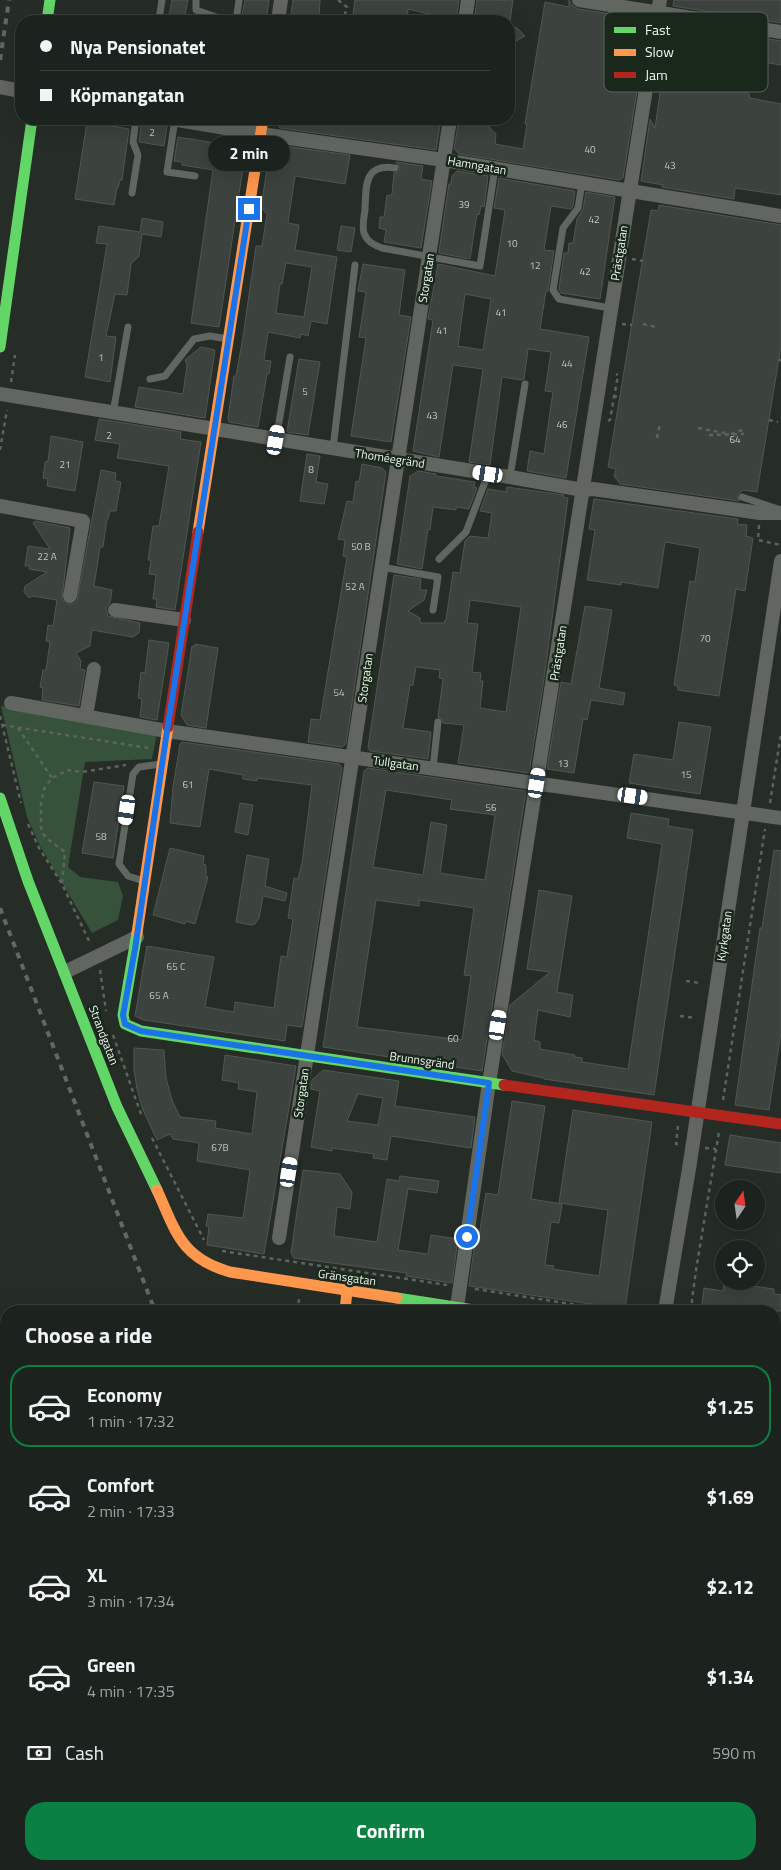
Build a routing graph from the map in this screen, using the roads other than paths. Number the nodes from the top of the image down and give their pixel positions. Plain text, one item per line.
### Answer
1 (50, 0) edge
2 (162, 0) edge
3 (196, 0) edge
4 (239, 0) edge
5 (281, 0) edge
6 (468, 0) edge
7 (579, 0) edge
8 (659, 6) edge
9 (687, 12) edge
10 (48, 15) edge
11 (160, 15) edge
12 (210, 15) edge
13 (237, 15) edge
14 (279, 15) edge
15 (466, 15) edge
16 (768, 29) edge
17 (781, 32) edge
18 (0, 87) edge
19 (15, 90) edge
20 (645, 92) edge
21 (31, 125) edge
22 (135, 125) edge
23 (173, 125) edge
24 (216, 125) edge
25 (262, 125) edge
26 (449, 125) edge
27 (261, 134) junction
28 (444, 160) junction
29 (395, 168) dead end
30 (495, 168) junction
31 (195, 176) dead end
32 (582, 183) junction
33 (629, 191) junction
34 (132, 193) dead end
35 (781, 216) edge
36 (429, 257) junction
37 (355, 265) dead end
38 (610, 308) junction
39 (128, 327) dead end
40 (228, 339) junction
41 (0, 347) edge
42 (290, 357) dead end
43 (150, 380) dead end
44 (525, 384) dead end
45 (0, 394) edge
46 (113, 413) junction
47 (214, 430) junction
48 (276, 440) junction
49 (332, 449) junction
50 (398, 459) junction
51 (488, 474) junction
52 (510, 477) junction
53 (583, 490) junction
54 (742, 497) dead end
55 (0, 506) edge
56 (781, 512) edge
57 (439, 559) dead end
58 (781, 560) edge
59 (381, 567) junction
60 (70, 596) dead end
61 (115, 610) dead end
62 (433, 610) dead end
63 (184, 620) junction
64 (94, 669) dead end
65 (11, 704) dead end
66 (86, 716) junction
67 (438, 722) dead end
68 (167, 731) junction
69 (354, 757) junction
70 (162, 764) junction
71 (433, 768) junction
72 (537, 783) junction
73 (0, 798) edge
74 (743, 812) junction
75 (775, 817) edge
76 (145, 881) junction
77 (136, 937) junction
78 (65, 972) junction
79 (306, 1056) junction
80 (489, 1083) junction
81 (698, 1112) junction
82 (781, 1124) edge
83 (279, 1238) dead end
84 (210, 1267) joint
85 (347, 1291) junction
86 (346, 1305) edge
87 (443, 1305) edge
88 (457, 1305) edge
89 (666, 1305) edge

1 - 10 street
2 - 11 lane
3 - 12 lane
4 - 13 lane
5 - 14 street
6 - 15 street
7 - 8 street
8 - 9 street
16 - 17 street
18 - 19 street
20 - 33 street, Prästgatan
21 - 41 street
22 - 34 lane
23 - 31 lane
24 - 27 street, Hamngatan
25 - 27 street
26 - 28 street, Storgatan
27 - 28 street, Hamngatan
27 - 40 street
28 - 30 street, Hamngatan
28 - 36 street, Storgatan
29 - 36 lane
30 - 32 street, Hamngatan
30 - 36 lane
32 - 33 street, Hamngatan
32 - 38 lane
33 - 35 street, Hamngatan
33 - 38 street, Prästgatan
36 - 50 street, Storgatan
37 - 49 lane
38 - 53 street, Prästgatan
39 - 46 lane
40 - 43 lane
40 - 47 street
42 - 48 lane
44 - 52 lane
45 - 46 street, Thoméegränd
46 - 47 street, Thoméegränd
47 - 48 street, Thoméegränd
47 - 63 street
48 - 49 street, Thoméegränd
49 - 50 street, Thoméegränd
50 - 51 street, Thoméegränd
50 - 59 street, Storgatan
51 - 52 street, Thoméegränd
51 - 57 lane
52 - 53 street, Thoméegränd
53 - 56 street, Thoméegränd
53 - 72 street, Prästgatan
54 - 56 lane
55 - 60 street
58 - 74 street, Kyrkgatan
59 - 62 lane
59 - 69 street, Storgatan
61 - 63 street
63 - 68 street
64 - 66 street
65 - 66 street, Tullgatan
66 - 68 street, Tullgatan
67 - 71 lane
68 - 69 street, Tullgatan
68 - 70 street
69 - 71 street, Tullgatan
69 - 79 street, Storgatan
70 - 76 street
70 - 76 lane
71 - 72 street, Tullgatan
72 - 74 street, Tullgatan
72 - 80 street, Prästgatan
73 - 78 street, Strandgatan
74 - 75 street, Tullgatan
74 - 81 street, Kyrkgatan
76 - 77 street
77 - 78 street
77 - 79 street, Brunnsgränd
78 - 84 street, Strandgatan
79 - 80 street, Brunnsgränd
79 - 83 street, Storgatan
80 - 81 street, Brunnsgränd
80 - 88 street, Prästgatan
81 - 82 street, Brunnsgränd
81 - 89 street, Kyrkgatan
84 - 85 street, Gränsgatan
85 - 86 street
85 - 87 street, Gränsgatan

